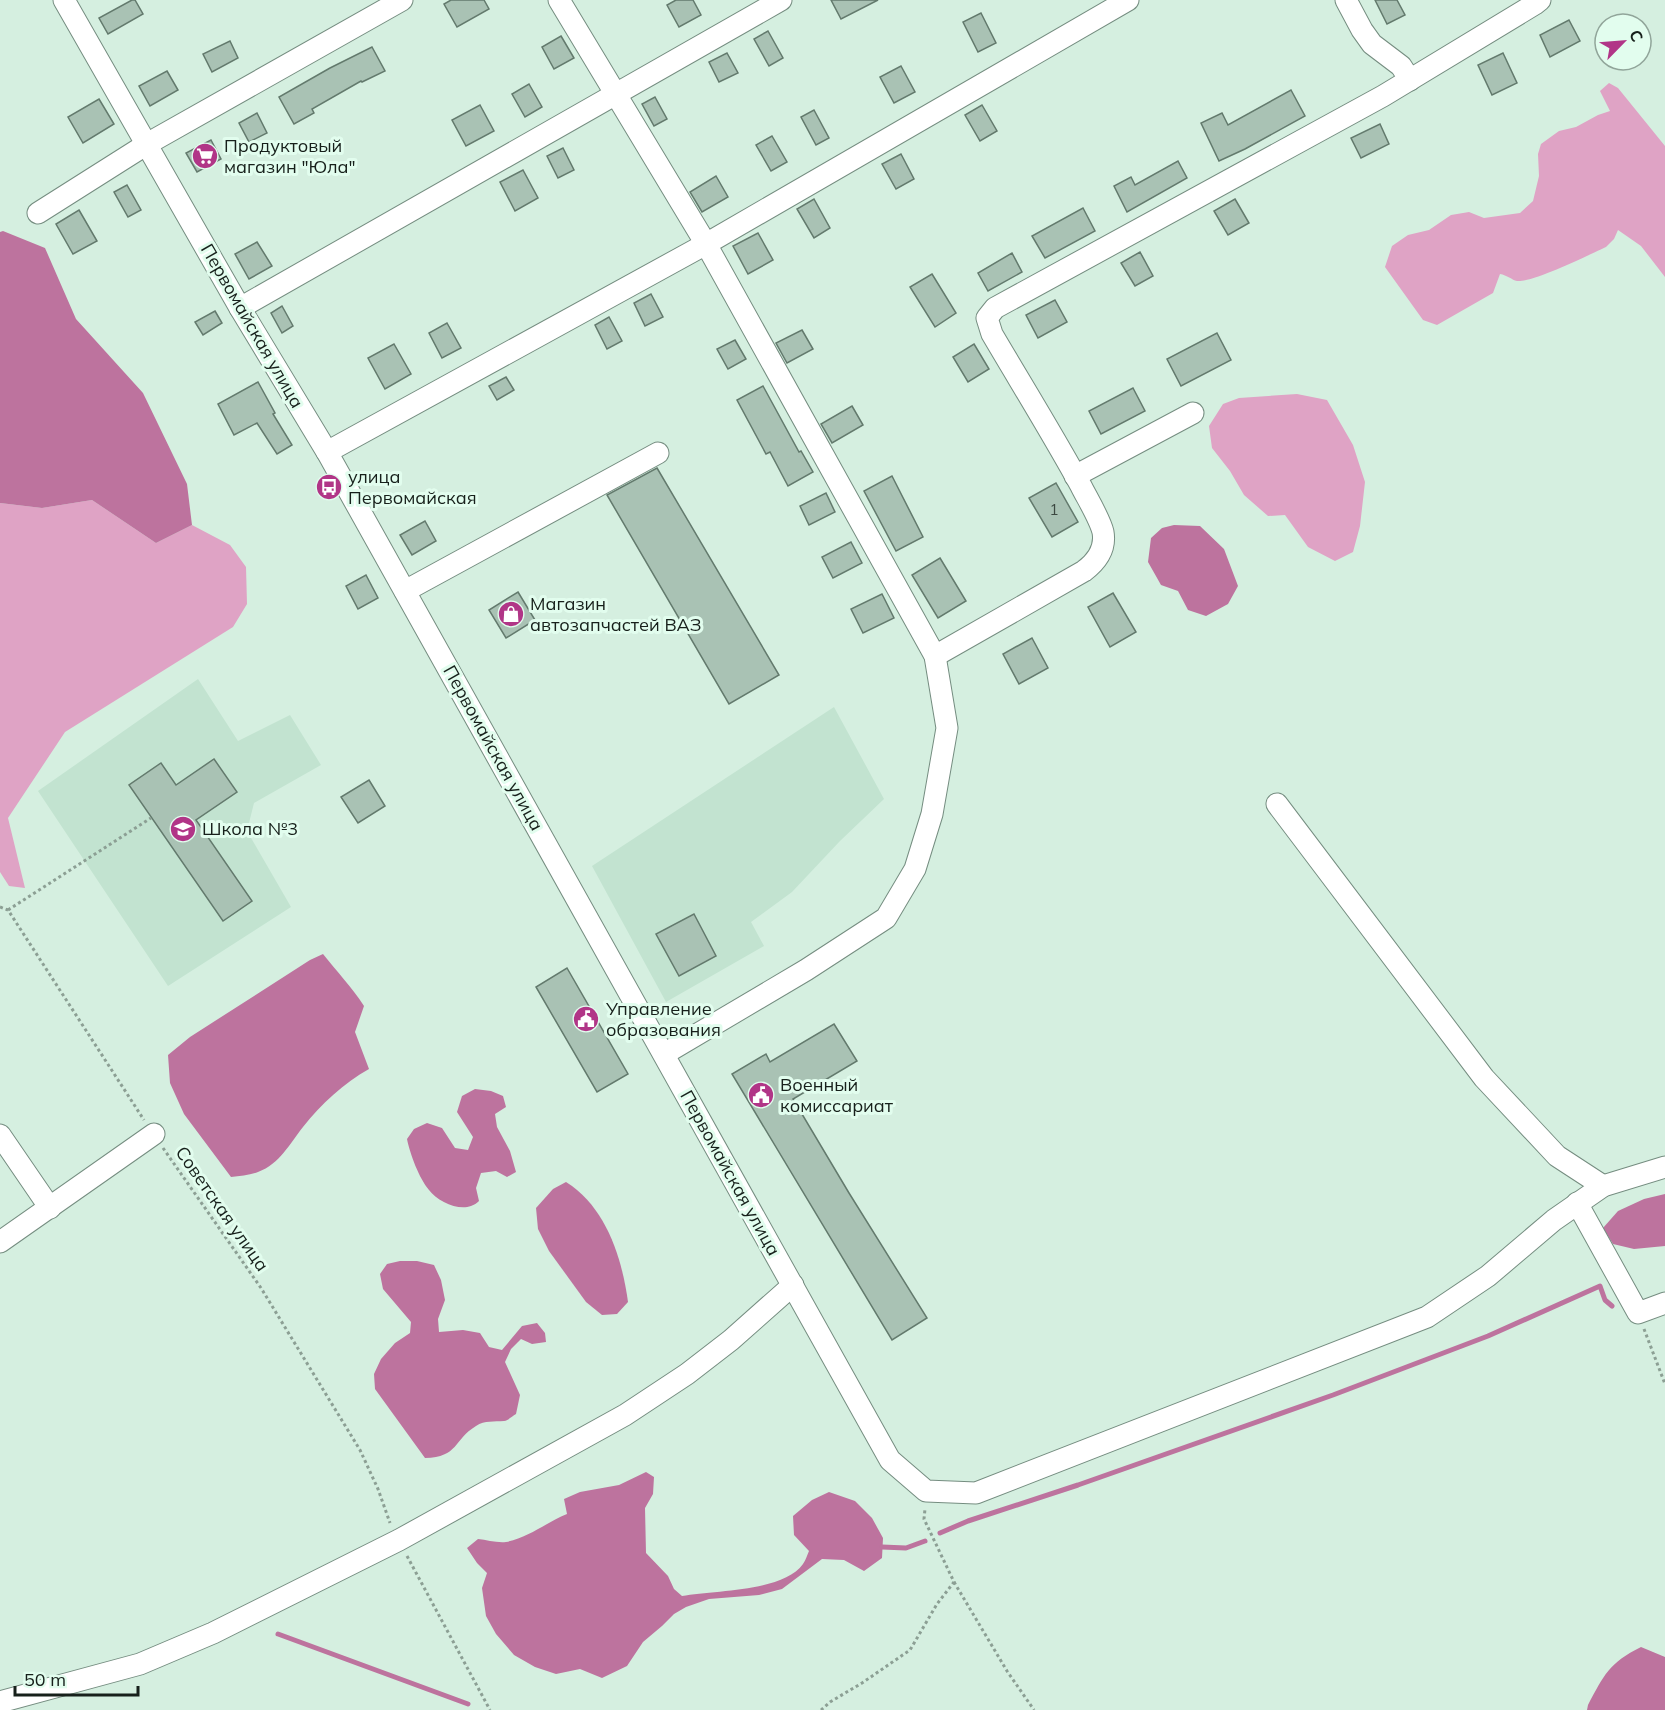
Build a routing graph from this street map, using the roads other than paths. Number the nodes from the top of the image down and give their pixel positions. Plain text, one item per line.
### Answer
1 (64, 0) edge
2 (402, 0) edge
3 (559, 0) edge
4 (781, 0) edge
5 (1128, 0) edge
6 (1346, 0) edge
7 (1540, 0) edge
8 (369, 8) edge
9 (1410, 80) junction
10 (616, 94) junction
11 (147, 144) junction
12 (38, 213) dead end
13 (706, 244) junction
14 (240, 308) junction
15 (1193, 413) dead end
16 (327, 452) junction
17 (658, 453) dead end
18 (1075, 476) junction
19 (405, 591) junction
20 (935, 656) junction
21 (1277, 804) dead end
22 (664, 1054) junction
23 (154, 1134) road end
24 (0, 1135) edge
25 (1665, 1167) edge
26 (1603, 1186) junction
27 (1577, 1203) junction
28 (50, 1208) junction
29 (0, 1242) edge
30 (793, 1285) junction
31 (1665, 1303) edge
32 (8, 1704) edge

1 - 11 street, Первомайская улица
2 - 8 street
3 - 10 street
4 - 10 street
5 - 13 street
6 - 9 street
7 - 9 street
8 - 11 street
9 - 18 street
10 - 13 street
10 - 14 street
11 - 12 street
11 - 14 street, Первомайская улица
13 - 16 street
13 - 20 street
14 - 16 street, Первомайская улица
15 - 18 street
16 - 19 street, Первомайская улица
17 - 19 street
18 - 20 street
19 - 22 street, Первомайская улица
20 - 22 street
21 - 26 street
22 - 30 street, Первомайская улица
23 - 28 street
24 - 28 street
25 - 26 street
26 - 27 street
27 - 30 street, Первомайская улица
27 - 31 street
28 - 29 street
30 - 32 street

